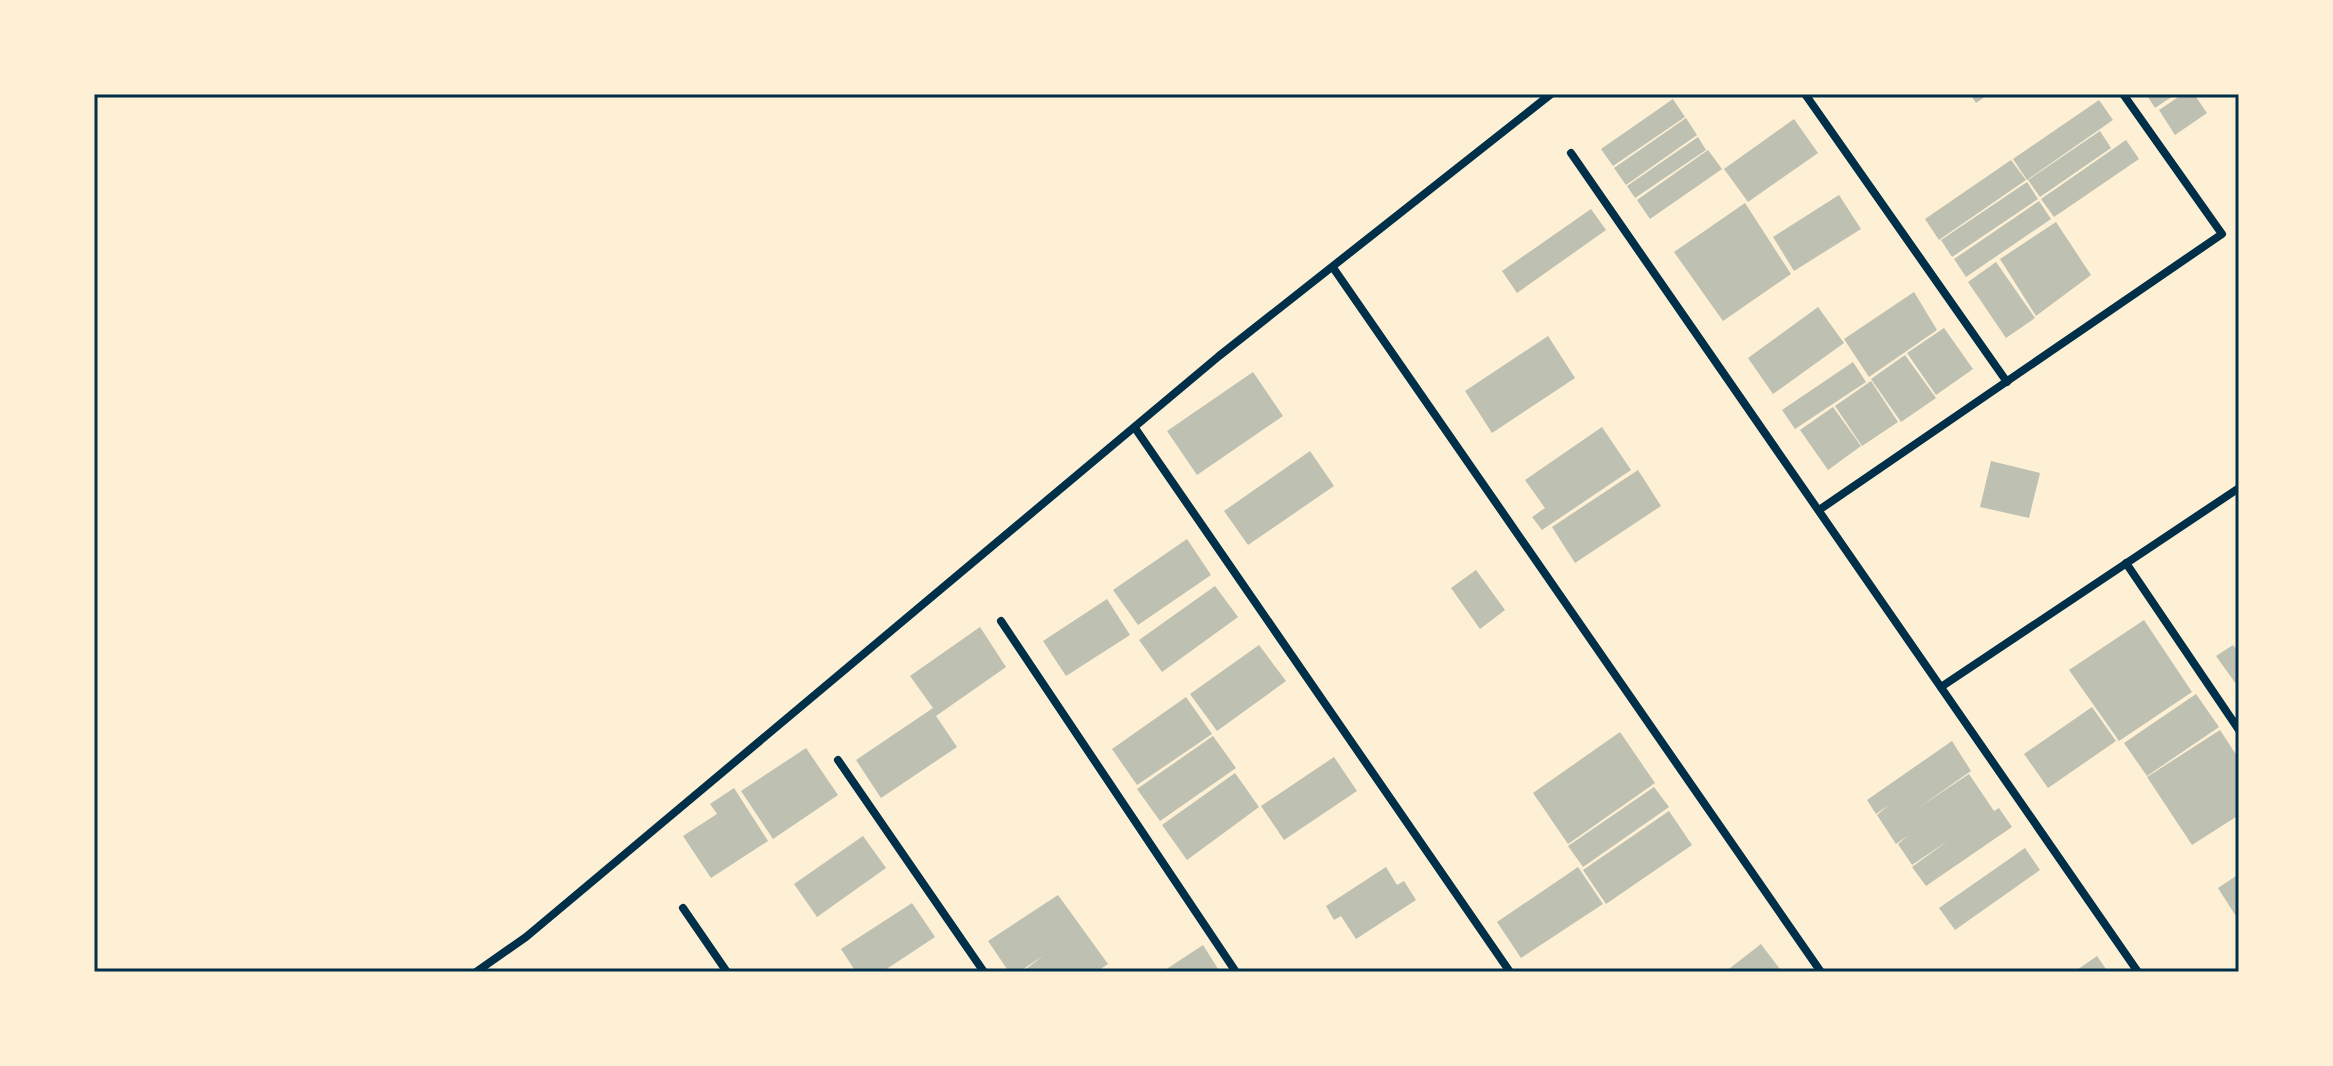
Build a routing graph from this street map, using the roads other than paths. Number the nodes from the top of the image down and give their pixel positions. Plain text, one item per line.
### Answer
1 (1551, 94) edge
2 (1805, 94) edge
3 (2123, 94) edge
4 (1571, 153) dead end
5 (1334, 269) junction
6 (2007, 382) junction
7 (1135, 428) junction
8 (2239, 488) edge
9 (1819, 510) junction
10 (2126, 563) junction
11 (1001, 621) dead end
12 (1941, 687) junction
13 (2239, 730) edge
14 (838, 760) dead end
15 (683, 908) dead end
16 (476, 972) edge
17 (727, 972) edge
18 (984, 972) edge
19 (1236, 972) edge
20 (1510, 972) edge
21 (1821, 972) edge
22 (2138, 972) edge

1 - 5 street
2 - 6 street
3 - 6 street
4 - 9 street
5 - 7 street
5 - 21 street
6 - 9 street
7 - 16 street
7 - 20 street
8 - 10 street
9 - 12 street
10 - 12 street
10 - 13 street
11 - 19 street
12 - 22 street
14 - 18 street
15 - 17 street

